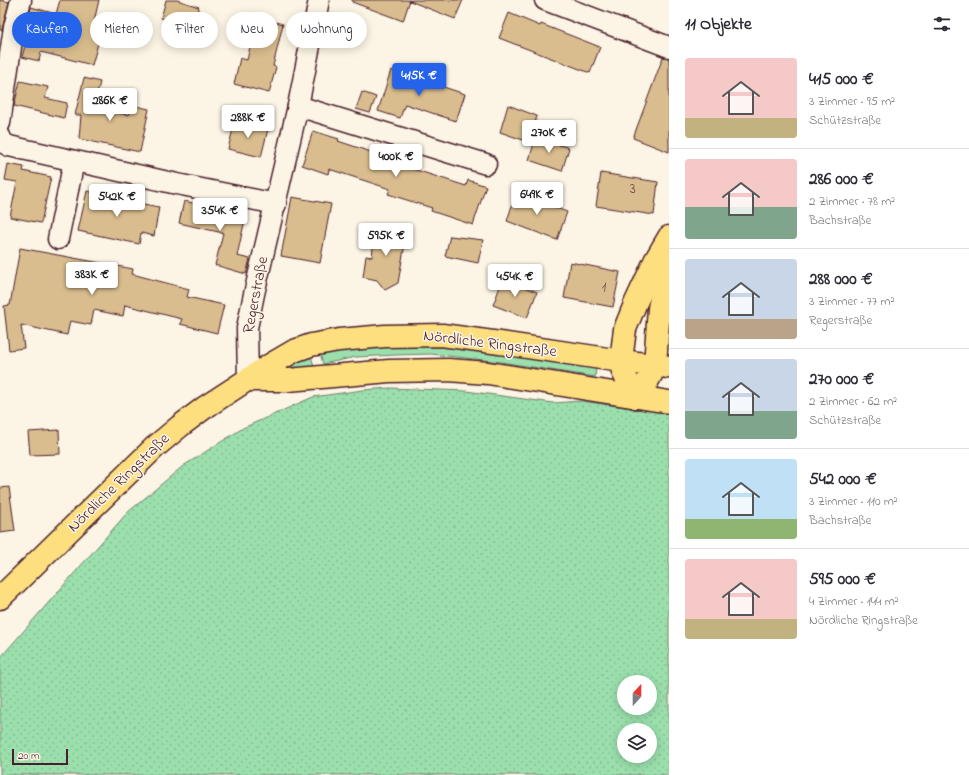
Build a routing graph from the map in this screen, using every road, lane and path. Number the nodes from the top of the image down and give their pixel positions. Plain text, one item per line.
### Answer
1 (21, 0) edge
2 (319, 0) edge
3 (544, 0) edge
4 (669, 47) edge
5 (298, 106) junction
6 (1, 134) edge
7 (74, 161) junction
8 (486, 164) dead end
9 (276, 204) junction
10 (669, 237) edge
11 (58, 239) dead end
12 (669, 266) edge
13 (621, 361) junction
14 (662, 366) edge
15 (248, 380) junction
16 (636, 397) junction
17 (669, 402) edge
18 (0, 598) edge

1 - 6 street
2 - 5 street, Regerstraße
3 - 4 street
5 - 8 street
5 - 9 street, Regerstraße
6 - 7 street
7 - 9 street
7 - 11 street
9 - 15 street, Regerstraße
10 - 13 main road
12 - 14 main road
13 - 14 main road, Nördliche Ringstraße
13 - 15 main road, Nördliche Ringstraße
13 - 16 main road
14 - 16 main road
15 - 16 main road, Nördliche Ringstraße
15 - 18 main road, Nördliche Ringstraße
16 - 17 main road, Nördliche Ringstraße

